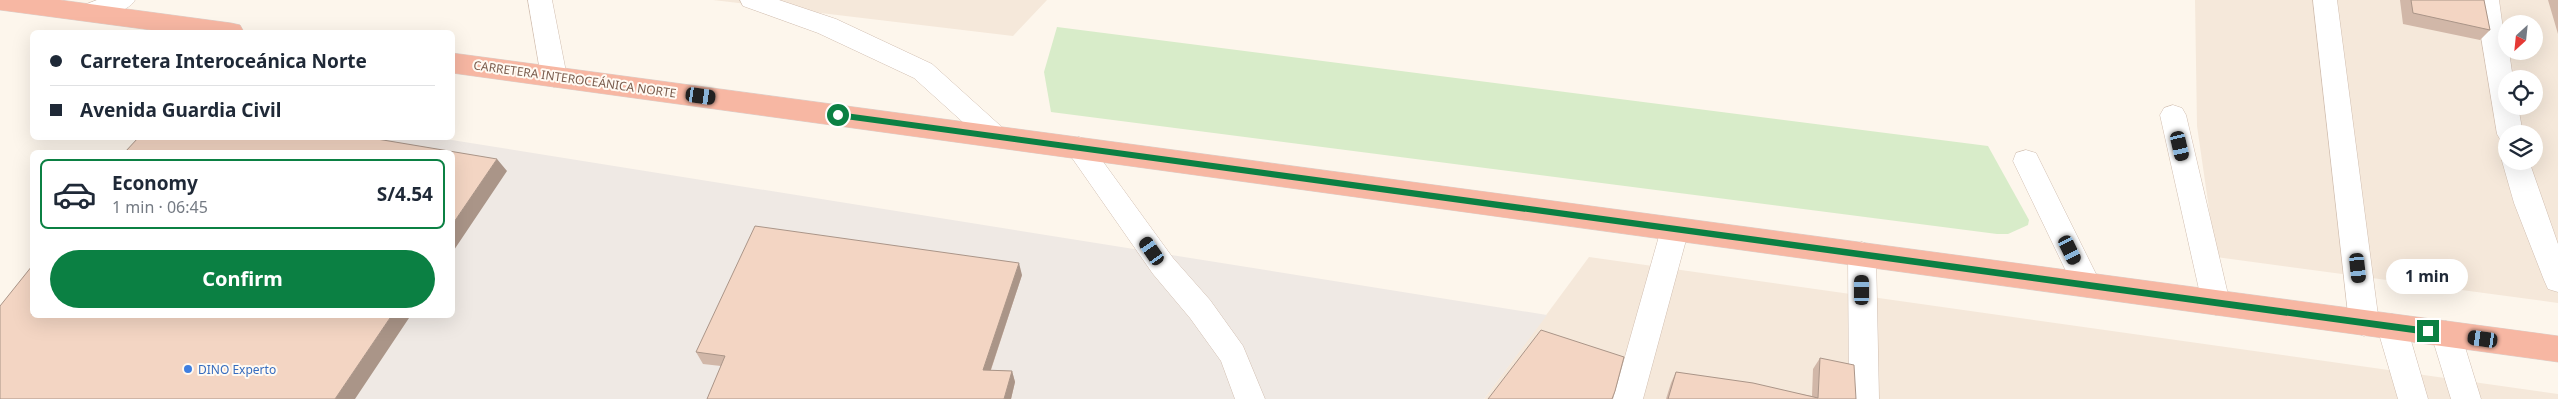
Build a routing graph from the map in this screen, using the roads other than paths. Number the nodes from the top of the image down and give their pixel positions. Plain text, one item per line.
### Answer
1 (123, 0) edge
2 (540, 0) edge
3 (752, 0) edge
4 (2325, 0) edge
5 (2487, 0) edge
6 (0, 1) edge
7 (88, 13) junction
8 (215, 30) edge
9 (455, 63) edge
10 (554, 77) junction
11 (2172, 115) dead end
12 (2508, 125) edge
13 (995, 136) junction
14 (1079, 148) junction
15 (2026, 161) dead end
16 (2518, 170) edge
17 (1675, 229) junction
18 (1862, 254) junction
19 (2558, 280) edge
20 (2087, 285) junction
21 (2216, 302) junction
22 (2364, 322) junction
23 (2392, 327) junction
24 (2446, 334) junction
25 (2558, 349) edge
26 (1250, 399) edge
27 (1628, 399) edge
28 (1864, 399) edge
29 (2413, 399) edge
30 (2466, 399) edge

1 - 7 street
2 - 10 street
3 - 13 street
4 - 22 street
5 - 12 street
6 - 7 highway
7 - 8 highway
9 - 10 highway, CARRETERA INTEROCEÁNICA NORTE
10 - 13 highway, CARRETERA INTEROCEÁNICA NORTE
11 - 21 street
13 - 14 highway, CARRETERA INTEROCEÁNICA NORTE
14 - 17 highway, CARRETERA INTEROCEÁNICA NORTE
14 - 26 street
15 - 20 street
16 - 19 street
17 - 18 highway, CARRETERA INTEROCEÁNICA NORTE
17 - 27 street
18 - 20 highway, CARRETERA INTEROCEÁNICA NORTE
18 - 28 street
20 - 21 highway, CARRETERA INTEROCEÁNICA NORTE
21 - 22 highway, CARRETERA INTEROCEÁNICA NORTE
22 - 23 highway, CARRETERA INTEROCEÁNICA NORTE
23 - 24 highway, CARRETERA INTEROCEÁNICA NORTE
23 - 29 street
24 - 25 highway, CARRETERA INTEROCEÁNICA NORTE
24 - 30 street

